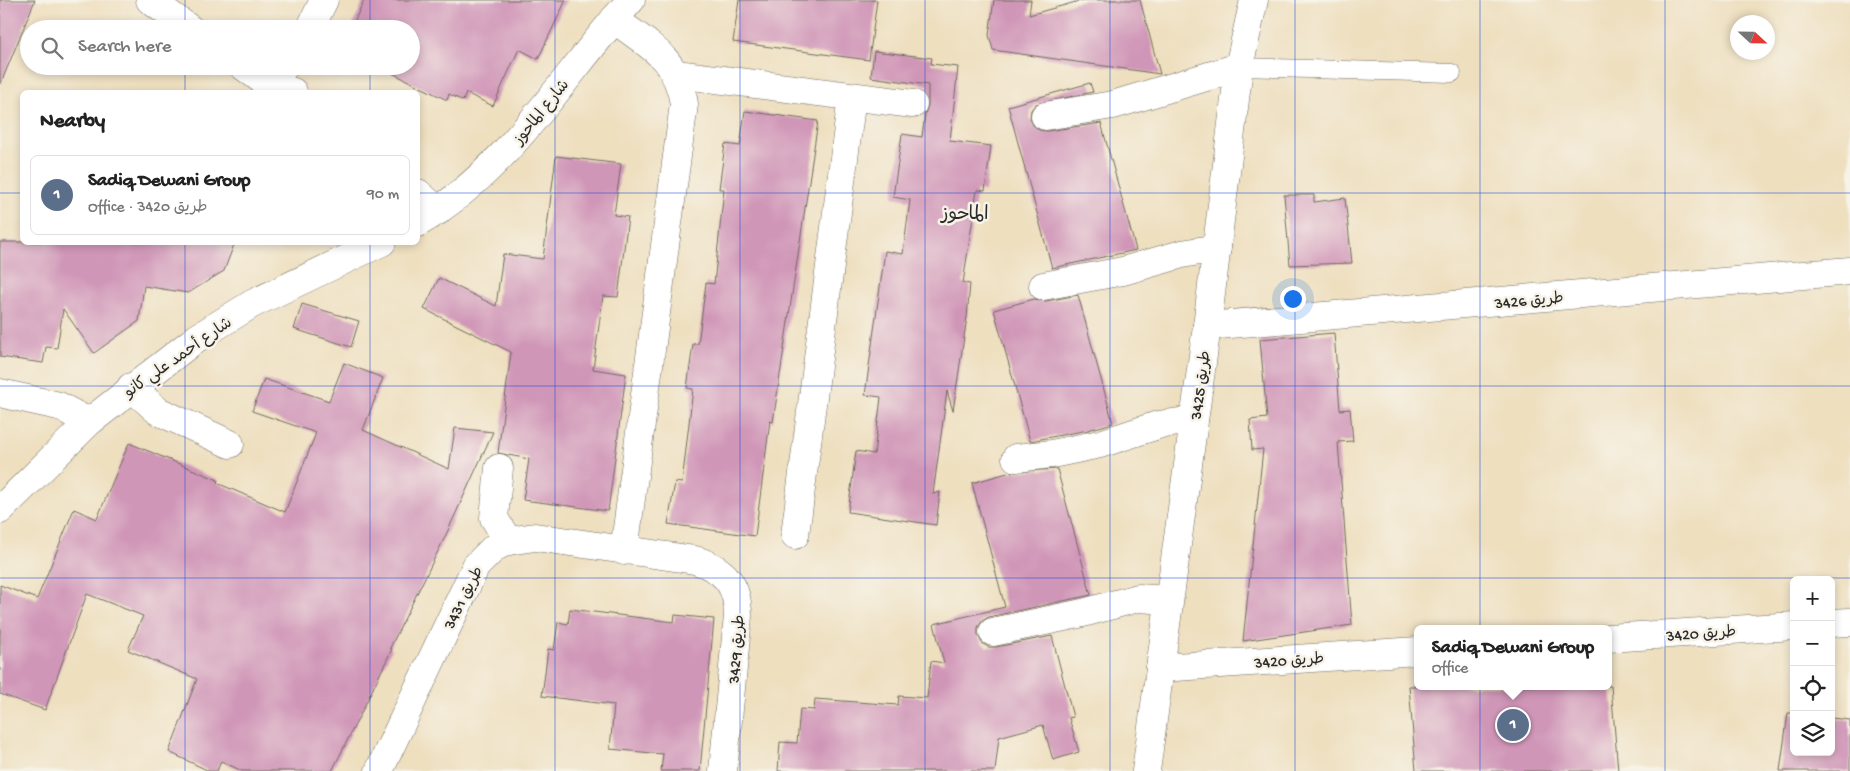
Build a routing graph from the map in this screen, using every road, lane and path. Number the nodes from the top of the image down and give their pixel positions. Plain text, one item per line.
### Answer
1 (150, 0) edge
2 (324, 0) edge
3 (1254, 0) edge
4 (622, 9) edge
5 (178, 20) edge
6 (314, 20) edge
7 (1239, 67) junction
8 (1452, 73) dead end
9 (676, 74) junction
10 (261, 75) edge
11 (280, 84) edge
12 (852, 97) junction
13 (913, 104) dead end
14 (1045, 116) dead end
15 (420, 198) edge
16 (428, 217) edge
17 (372, 245) edge
18 (1217, 248) junction
19 (355, 250) edge
20 (1850, 271) edge
21 (1044, 286) dead end
22 (1207, 326) junction
23 (131, 387) junction
24 (0, 393) edge
25 (1194, 420) junction
26 (89, 422) junction
27 (230, 444) dead end
28 (1016, 458) dead end
29 (499, 468) dead end
30 (0, 510) edge
31 (795, 535) dead end
32 (508, 541) junction
33 (624, 551) junction
34 (1170, 600) junction
35 (1850, 622) edge
36 (1835, 623) edge
37 (1790, 626) edge
38 (993, 632) dead end
39 (1612, 638) edge
40 (1414, 651) edge
41 (1160, 668) junction
42 (379, 771) edge
43 (723, 771) edge
44 (1146, 771) edge

1 - 5 street
2 - 6 street
3 - 7 street, طريق 3425
4 - 9 street
4 - 16 street, شارع الماحوز
7 - 8 lane
7 - 14 street
7 - 18 street, طريق 3425
9 - 12 street
9 - 33 street
10 - 11 street
12 - 13 street
12 - 31 street
15 - 16 street, شارع الماحوز
17 - 19 street, شارع أحمد علي كانو
18 - 21 street
18 - 22 street, طريق 3425
19 - 23 street, شارع أحمد علي كانو
20 - 22 street, طريق 3426
22 - 25 street, طريق 3425
23 - 26 street, شارع أحمد علي كانو
23 - 27 street
24 - 26 street
25 - 28 street
25 - 34 street, طريق 3425
26 - 30 street, شارع أحمد علي كانو
29 - 32 street
32 - 33 street, طريق 3431
32 - 42 street, طريق 3431
33 - 43 street, طريق 3429
34 - 38 street
34 - 41 street, طريق 3425
35 - 36 street
37 - 39 street, طريق 3420
40 - 41 street, طريق 3420
41 - 44 street, طريق 3425

